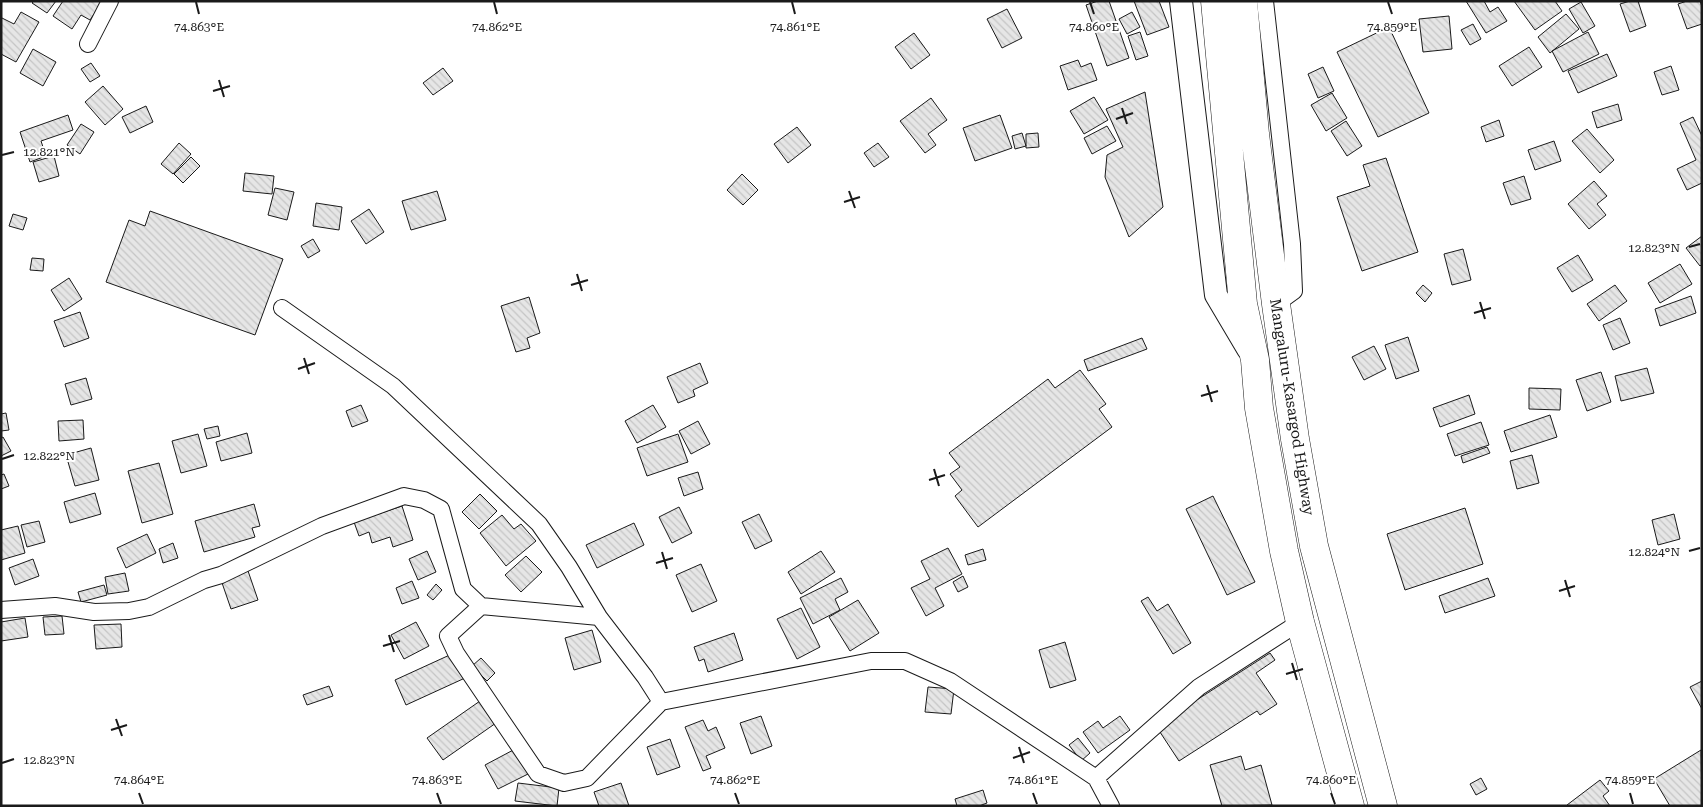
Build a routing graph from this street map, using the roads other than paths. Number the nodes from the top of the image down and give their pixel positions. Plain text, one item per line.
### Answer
1 (110, 1) edge
2 (1181, 1) edge
3 (1215, 1) edge
4 (1243, 1) edge
5 (1265, 1) edge
6 (88, 44) dead end
7 (1276, 304) junction
8 (282, 308) dead end
9 (1255, 360) junction
10 (481, 606) junction
11 (1, 610) edge
12 (599, 618) junction
13 (1300, 622) junction
14 (661, 702) junction
15 (1096, 778) junction
16 (1111, 806) edge
17 (1350, 806) edge
18 (1383, 806) edge

1 - 6 street
2 - 9 street
3 - 9 highway, Mangaluru-Kasargod Highway
4 - 7 highway, Mangaluru-Kasargod Highway
5 - 7 street
7 - 18 highway, Mangaluru-Kasargod Highway
8 - 12 street
9 - 13 highway, Mangaluru-Kasargod Highway
10 - 11 street
10 - 12 street
10 - 14 street
12 - 14 street
13 - 15 street
13 - 17 highway, Mangaluru-Kasargod Highway
14 - 15 street
15 - 16 street

